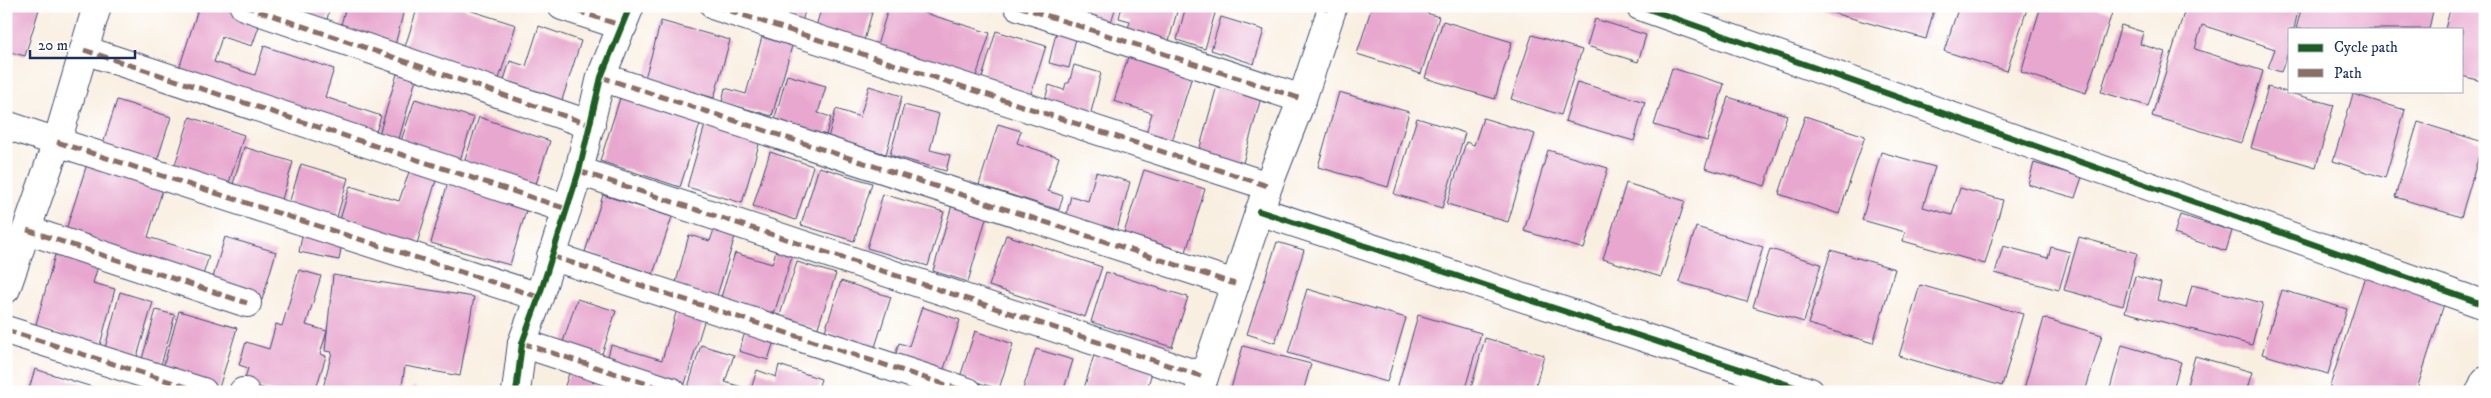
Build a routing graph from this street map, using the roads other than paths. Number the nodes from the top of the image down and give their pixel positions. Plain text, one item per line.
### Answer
1 (97, 6) edge
2 (244, 6) edge
3 (562, 6) edge
4 (715, 6) edge
5 (1018, 6) edge
6 (1640, 6) edge
7 (1328, 8) edge
8 (626, 16) edge
9 (84, 50) junction
10 (601, 77) junction
11 (1302, 99) junction
12 (6, 125) edge
13 (591, 125) junction
14 (58, 142) junction
15 (579, 171) junction
16 (1264, 199) junction
17 (567, 209) junction
18 (27, 230) junction
19 (551, 256) junction
20 (1235, 284) junction
21 (6, 289) edge
22 (539, 296) junction
23 (247, 303) dead end
24 (2485, 305) edge
25 (6, 330) edge
26 (522, 343) junction
27 (2485, 381) edge
28 (1202, 384) edge
29 (203, 392) edge
30 (516, 392) edge
31 (672, 392) edge
32 (968, 392) edge
33 (1810, 392) edge
34 (2480, 392) edge

1 - 9 street
2 - 13 street
3 - 8 street
4 - 16 street
5 - 11 street
6 - 24 street
7 - 11 street
8 - 10 street
9 - 14 street
9 - 17 street
10 - 13 street
10 - 20 street
11 - 16 street
12 - 14 street
13 - 15 street
14 - 18 street
14 - 22 street
15 - 17 street
15 - 28 street
16 - 20 street
16 - 33 street
17 - 19 street
18 - 21 street
18 - 23 street
19 - 22 street
19 - 32 street
20 - 28 street
22 - 26 street
25 - 29 street
26 - 30 street
26 - 31 street
27 - 34 street

